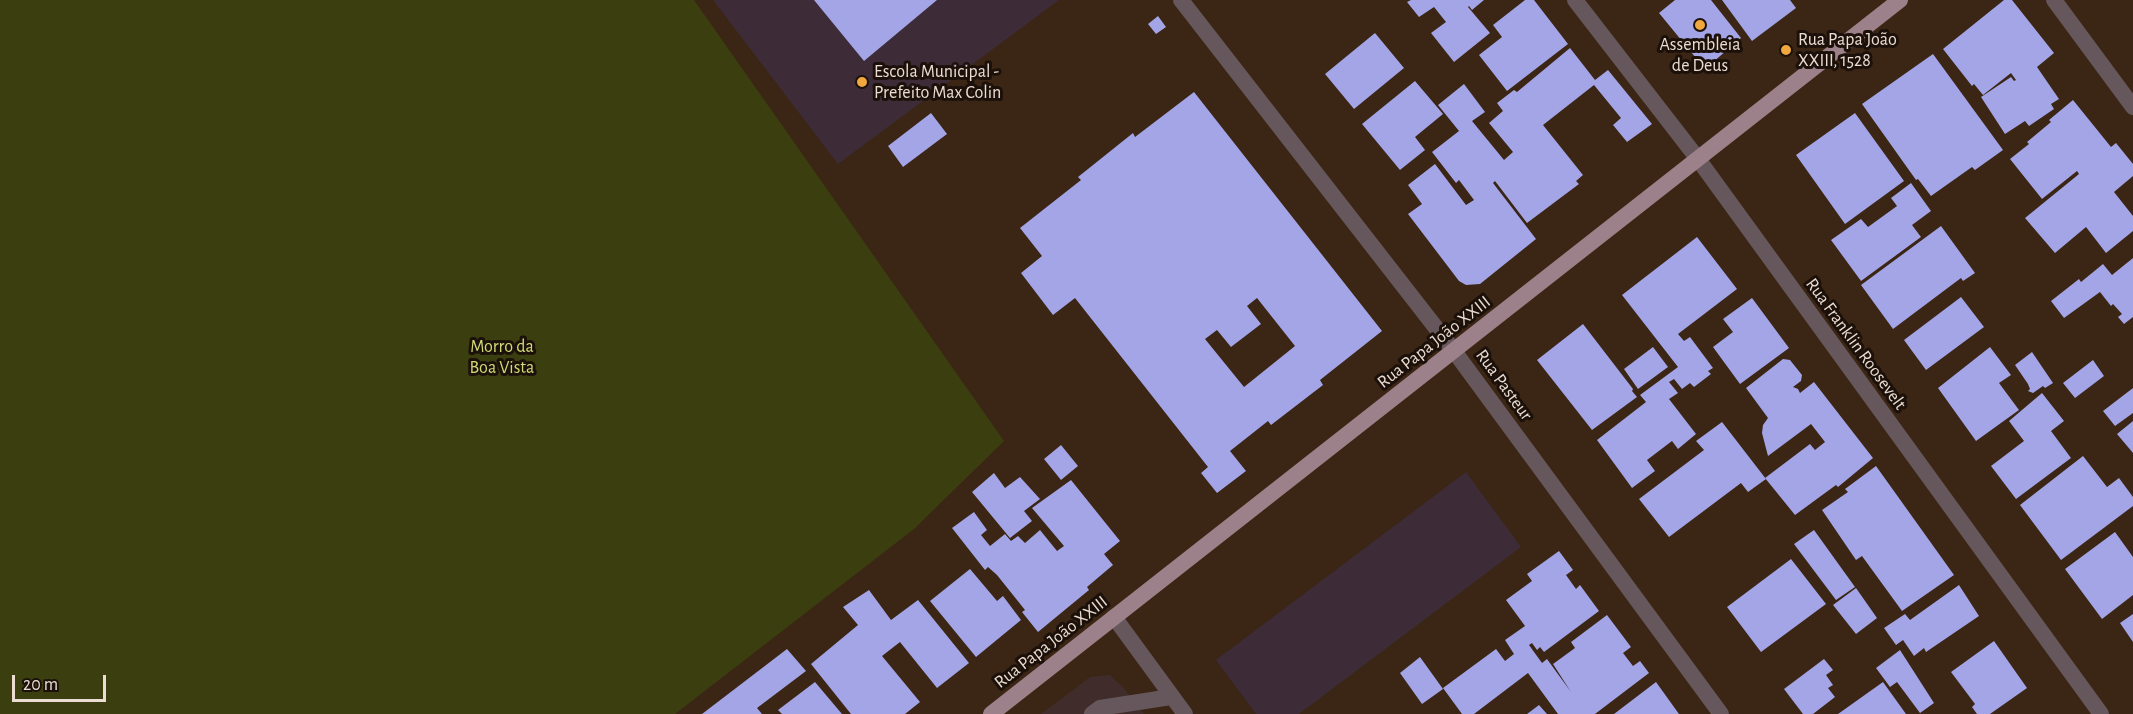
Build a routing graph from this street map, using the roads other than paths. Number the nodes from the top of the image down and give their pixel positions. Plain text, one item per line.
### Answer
1 (1181, 0) edge
2 (1575, 0) edge
3 (1900, 0) edge
4 (2054, 0) edge
5 (2133, 107) edge
6 (1698, 159) junction
7 (1454, 351) junction
8 (1114, 617) junction
9 (1172, 697) junction
10 (991, 714) edge
11 (1092, 714) edge
12 (1185, 714) edge
13 (1720, 714) edge
14 (2101, 714) edge

1 - 7 street, Rua Pasteur
2 - 6 street, Rua Franklin Roosevelt
3 - 6 main road, Rua Papa João XXIII
4 - 5 street
6 - 7 main road, Rua Papa João XXIII
6 - 14 street, Rua Franklin Roosevelt
7 - 8 main road, Rua Papa João XXIII
7 - 13 street, Rua Pasteur
8 - 9 street
8 - 10 main road, Rua Papa João XXIII
9 - 11 street
9 - 12 street

